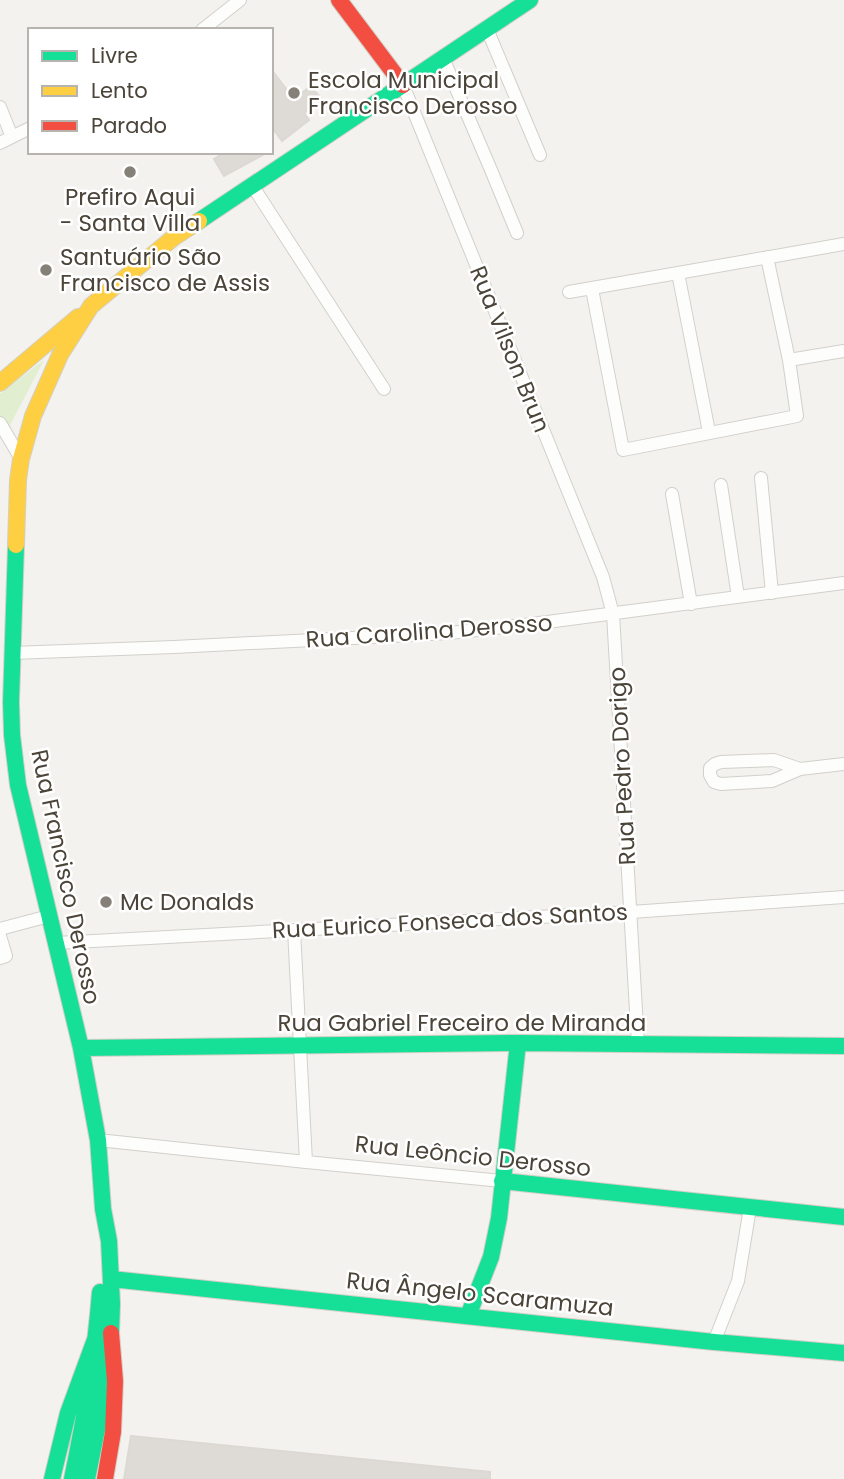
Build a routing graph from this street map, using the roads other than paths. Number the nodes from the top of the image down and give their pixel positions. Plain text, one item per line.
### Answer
1 (240, 0) edge
2 (340, 0) edge
3 (530, 0) edge
4 (205, 28) edge
5 (487, 29) junction
6 (443, 58) junction
7 (403, 85) junction
8 (0, 107) edge
9 (28, 129) edge
10 (6, 140) edge
11 (540, 155) dead end
12 (253, 185) junction
13 (517, 233) dead end
14 (844, 244) edge
15 (766, 257) junction
16 (678, 274) junction
17 (592, 289) junction
18 (569, 292) dead end
19 (91, 306) junction
20 (844, 351) edge
21 (789, 360) junction
22 (0, 383) edge
23 (384, 389) dead end
24 (0, 423) edge
25 (709, 432) junction
26 (21, 459) junction
27 (761, 478) dead end
28 (721, 485) dead end
29 (672, 494) dead end
30 (844, 583) edge
31 (772, 593) junction
32 (738, 597) junction
33 (691, 604) junction
34 (613, 614) junction
35 (12, 653) junction
36 (6, 732) edge
37 (7, 754) edge
38 (844, 764) edge
39 (800, 769) junction
40 (844, 897) edge
41 (631, 912) junction
42 (49, 916) junction
43 (0, 929) edge
44 (294, 930) junction
45 (0, 936) edge
46 (56, 943) junction
47 (0, 958) edge
48 (518, 1043) junction
49 (638, 1045) junction
50 (301, 1046) junction
51 (844, 1046) edge
52 (81, 1048) junction
53 (98, 1140) junction
54 (306, 1162) junction
55 (502, 1181) junction
56 (750, 1208) junction
57 (103, 1209) junction
58 (844, 1217) edge
59 (111, 1279) junction
60 (468, 1316) junction
61 (104, 1334) junction
62 (714, 1342) junction
63 (844, 1353) edge
64 (90, 1428) junction
65 (52, 1479) edge
66 (72, 1479) edge
67 (87, 1479) edge
68 (104, 1479) edge

1 - 4 street
2 - 7 main road
3 - 5 main road, Rua Francisco Derosso
5 - 6 main road, Rua Francisco Derosso
5 - 11 street
6 - 7 main road, Rua Francisco Derosso
6 - 13 street
7 - 12 main road, Rua Francisco Derosso
7 - 34 street, Rua Vilson Brun
8 - 10 street
9 - 10 street
12 - 19 main road, Rua Francisco Derosso
12 - 23 street
14 - 15 street
15 - 16 street
15 - 21 street
16 - 17 street
16 - 25 street
17 - 18 street
17 - 25 street
19 - 22 main road
19 - 26 main road, Rua Francisco Derosso
20 - 21 street
21 - 25 street
24 - 26 street
26 - 35 main road, Rua Francisco Derosso
27 - 31 street
28 - 32 street
29 - 33 street
30 - 31 street, Rua Carolina Derosso
31 - 32 street, Rua Carolina Derosso
32 - 33 street, Rua Carolina Derosso
33 - 34 street, Rua Carolina Derosso
34 - 35 street, Rua Carolina Derosso
34 - 41 street, Rua Pedro Dorigo
35 - 36 main road, Rua Francisco Derosso
36 - 37 main road, Rua Francisco Derosso
37 - 42 main road, Rua Francisco Derosso
38 - 39 street
39 - 39 street
40 - 41 street, Rua Eurico Fonseca dos Santos
41 - 44 street, Rua Eurico Fonseca dos Santos
41 - 49 street, Rua Pedro Dorigo
42 - 43 street
42 - 46 main road, Rua Francisco Derosso
44 - 46 street, Rua Eurico Fonseca dos Santos
44 - 50 street
45 - 47 street
46 - 52 main road, Rua Francisco Derosso
48 - 49 main road, Rua Gabriel Freceiro de Miranda
48 - 50 main road, Rua Gabriel Freceiro de Miranda
48 - 55 main road
49 - 51 main road, Rua Gabriel Freceiro de Miranda
50 - 52 main road, Rua Gabriel Freceiro de Miranda
50 - 54 street
52 - 53 main road, Rua Francisco Derosso
53 - 54 street, Rua Leôncio Derosso
53 - 57 main road, Rua Francisco Derosso
54 - 55 street, Rua Leôncio Derosso
55 - 56 main road, Rua Leôncio Derosso
55 - 60 main road
56 - 58 main road, Rua Leôncio Derosso
56 - 62 street
57 - 59 main road, Rua Francisco Derosso
57 - 61 main road, Rua Francisco Derosso
59 - 60 main road, Rua Ângelo Scaramuza
59 - 61 main road, Rua Francisco Derosso
60 - 62 main road, Rua Ângelo Scaramuza
61 - 64 main road, Rua Francisco Derosso
61 - 65 main road
61 - 68 main road
62 - 63 main road, Rua Ângelo Scaramuza
64 - 66 main road, Rua Francisco Derosso
64 - 67 main road, Rua Francisco Derosso

